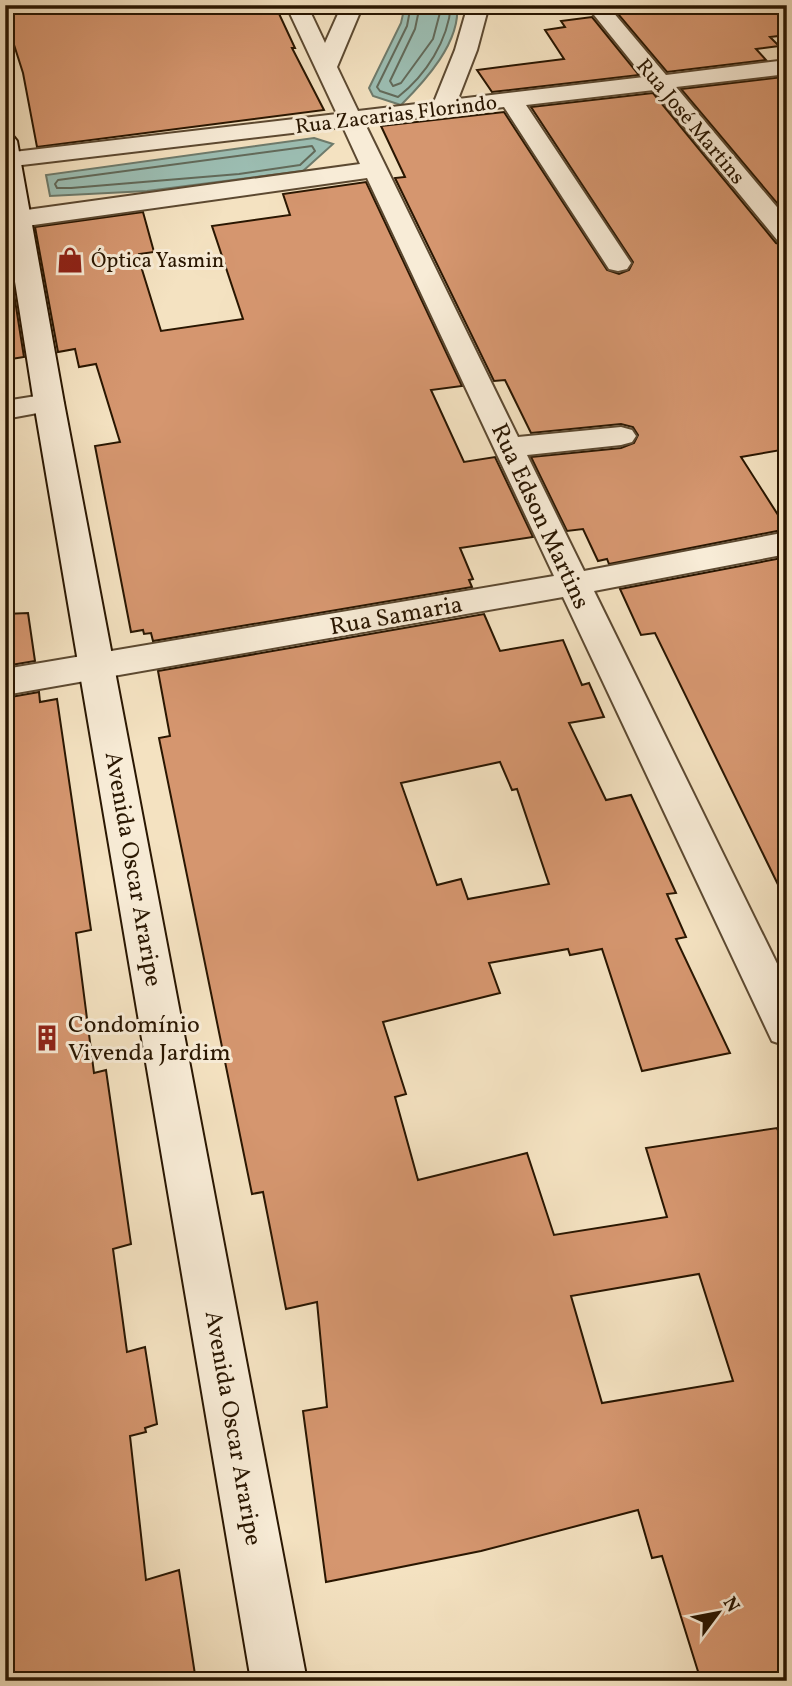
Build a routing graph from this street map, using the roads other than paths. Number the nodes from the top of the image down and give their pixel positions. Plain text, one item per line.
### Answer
1 (296, 5) edge
2 (353, 5) edge
3 (479, 5) edge
4 (596, 5) edge
5 (326, 66) junction
6 (787, 67) edge
7 (659, 83) junction
8 (512, 100) junction
9 (443, 108) junction
10 (353, 119) junction
11 (6, 154) edge
12 (376, 169) junction
13 (12, 220) edge
14 (787, 236) edge
15 (618, 263) dead end
16 (50, 403) junction
17 (5, 410) edge
18 (621, 436) dead end
19 (510, 447) junction
20 (787, 543) edge
21 (573, 584) junction
22 (98, 666) junction
23 (5, 682) edge
24 (787, 1028) edge
25 (279, 1681) edge

1 - 5 street, Rua Edson Martins
2 - 5 street
3 - 9 street
4 - 7 street, Rua José Martins
5 - 10 street, Rua Edson Martins
6 - 7 street, Rua Zacarias Florindo
7 - 8 street, Rua Zacarias Florindo
7 - 14 street, Rua José Martins
8 - 9 street, Rua Zacarias Florindo
8 - 15 street
9 - 10 street, Rua Zacarias Florindo
10 - 11 street, Rua Zacarias Florindo
10 - 12 street, Rua Edson Martins
11 - 13 street, Avenida Oscar Araripe
12 - 13 street
12 - 19 street, Rua Edson Martins
13 - 16 street, Avenida Oscar Araripe
16 - 17 street
16 - 22 street, Avenida Oscar Araripe
18 - 19 street
19 - 21 street, Rua Edson Martins
20 - 21 street, Rua Samaria
21 - 22 street, Rua Samaria
21 - 24 street, Rua Edson Martins
22 - 23 street, Rua Samaria
22 - 25 street, Avenida Oscar Araripe

